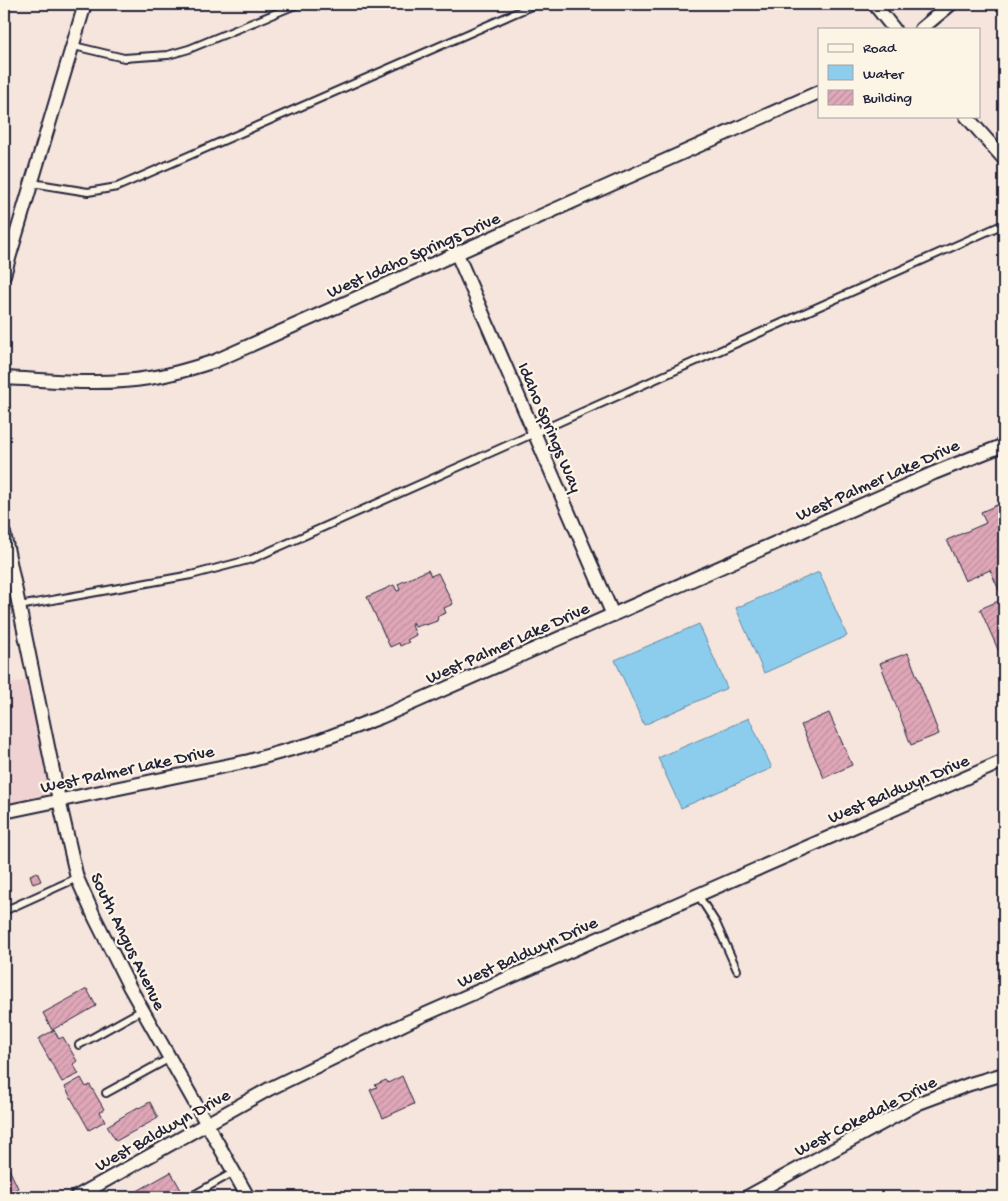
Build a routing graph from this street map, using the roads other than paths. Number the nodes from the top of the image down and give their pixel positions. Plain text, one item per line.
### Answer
1 (86, 4) edge
2 (297, 4) edge
3 (536, 4) edge
4 (874, 4) edge
5 (951, 4) edge
6 (893, 28) edge
7 (922, 28) edge
8 (74, 46) junction
9 (818, 92) edge
10 (968, 118) edge
11 (1004, 159) edge
12 (32, 183) junction
13 (1004, 224) edge
14 (457, 254) junction
15 (4, 275) edge
16 (4, 378) edge
17 (535, 433) junction
18 (1002, 448) edge
19 (4, 533) edge
20 (19, 606) junction
21 (613, 615) junction
22 (1004, 761) edge
23 (59, 800) junction
24 (4, 812) edge
25 (77, 878) junction
26 (698, 894) junction
27 (4, 911) edge
28 (736, 970) dead end
29 (142, 1010) junction
30 (79, 1045) dead end
31 (170, 1058) junction
32 (1004, 1074) edge
33 (106, 1093) dead end
34 (206, 1123) junction
35 (234, 1172) junction
36 (76, 1197) edge
37 (190, 1197) edge
38 (248, 1197) edge
39 (747, 1197) edge

1 - 8 street
2 - 8 lane
3 - 12 lane
4 - 6 street
5 - 7 street
8 - 12 street
9 - 14 street, West Idaho Springs Drive
10 - 11 street
12 - 15 street
13 - 17 lane
14 - 16 street, West Idaho Springs Drive
14 - 17 street, Idaho Springs Way
17 - 20 lane
17 - 21 street, Idaho Springs Way
18 - 21 street, West Palmer Lake Drive
19 - 20 street, South Angus Avenue
20 - 23 street, South Angus Avenue
21 - 23 street, West Palmer Lake Drive
22 - 26 street, West Baldwyn Drive
23 - 24 street, West Palmer Lake Drive
23 - 25 street, South Angus Avenue
25 - 27 lane
25 - 29 street, South Angus Avenue
26 - 28 lane
26 - 34 street, West Baldwyn Drive
29 - 30 lane
29 - 31 street, South Angus Avenue
31 - 33 lane
31 - 34 street, South Angus Avenue
32 - 39 street, West Cokedale Drive
34 - 35 street, South Angus Avenue
34 - 36 street, West Baldwyn Drive
35 - 37 lane
35 - 38 street, South Angus Avenue

